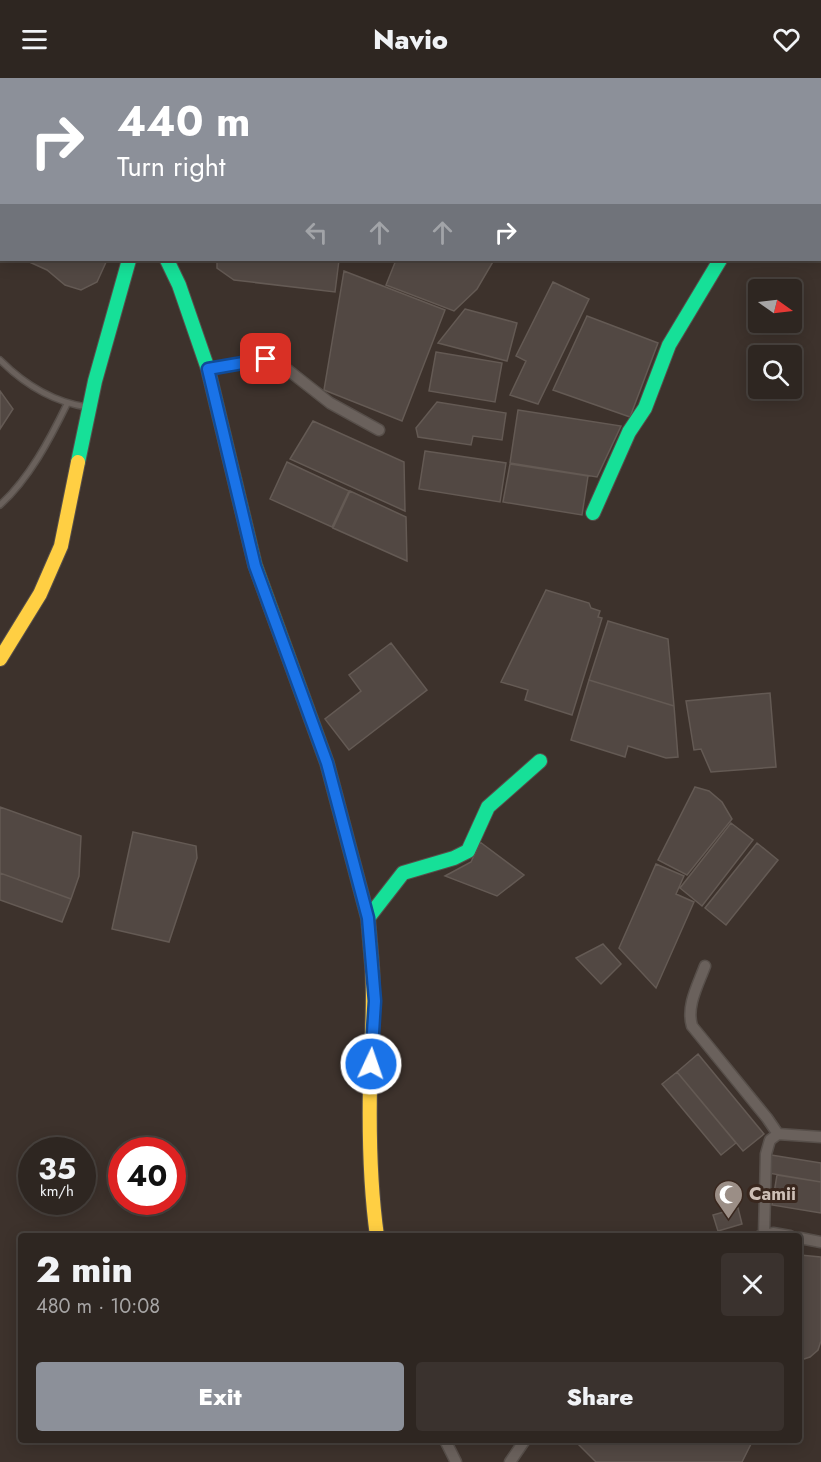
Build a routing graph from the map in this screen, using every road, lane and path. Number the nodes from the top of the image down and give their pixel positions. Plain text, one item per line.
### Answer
1 (129, 261) edge
2 (167, 261) edge
3 (719, 261) edge
4 (0, 360) edge
5 (208, 369) junction
6 (67, 404) junction
7 (88, 408) junction
8 (380, 430) dead end
9 (0, 505) edge
10 (593, 513) dead end
11 (0, 659) edge
12 (540, 761) dead end
13 (368, 918) junction
14 (705, 966) dead end
15 (778, 1134) junction
16 (821, 1137) edge
17 (377, 1233) edge
18 (762, 1233) edge
19 (802, 1238) edge
20 (821, 1242) edge
21 (446, 1443) edge
22 (523, 1443) edge
23 (456, 1462) edge
24 (510, 1462) edge

1 - 7 street
2 - 5 street
3 - 10 street
4 - 6 lane
5 - 8 street
5 - 13 street
6 - 7 lane
6 - 9 lane
7 - 11 street
12 - 13 street
13 - 17 street
14 - 15 street
15 - 16 street
15 - 18 street
19 - 20 street
21 - 23 street
22 - 24 street

